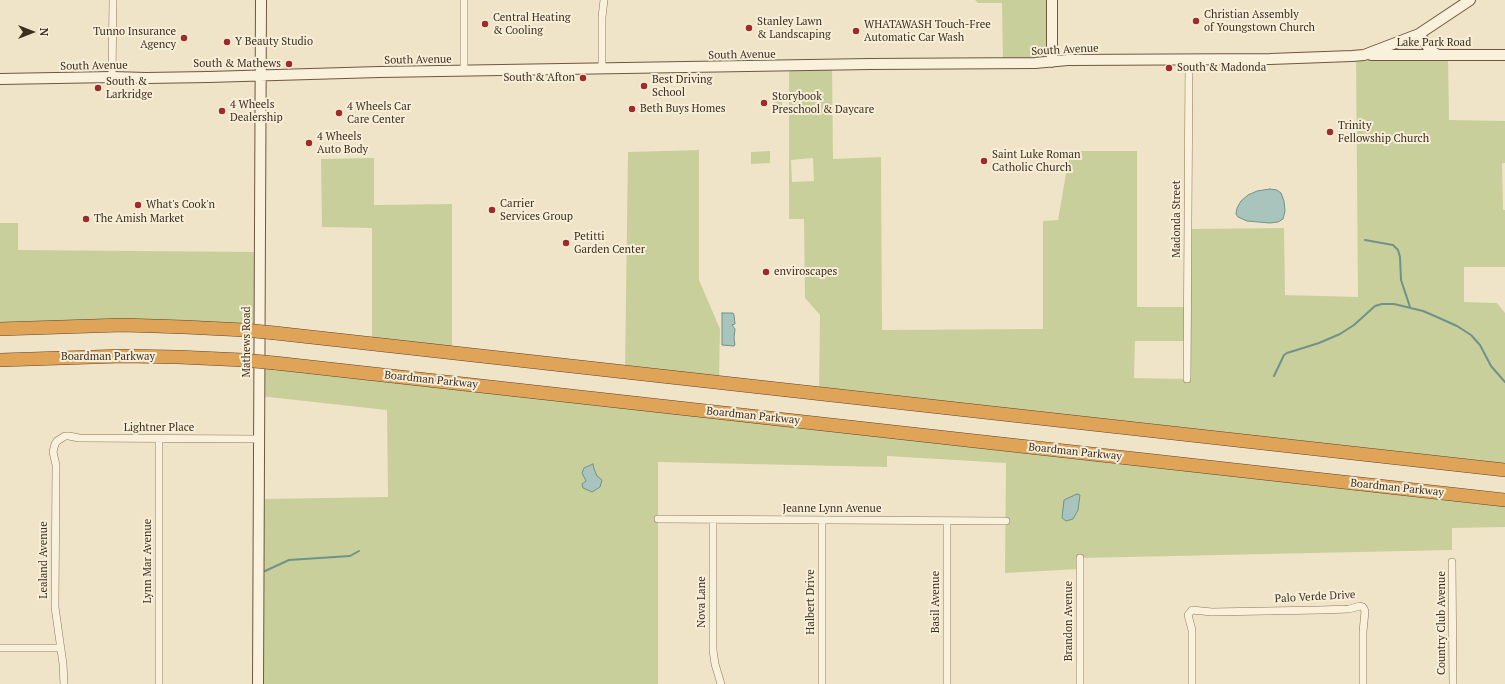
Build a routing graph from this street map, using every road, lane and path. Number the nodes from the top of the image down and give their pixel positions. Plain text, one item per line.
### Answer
1 (113, 0) edge
2 (261, 0) edge
3 (464, 0) edge
4 (604, 0) edge
5 (1052, 0) edge
6 (1470, 0) edge
7 (1419, 34) junction
8 (1364, 55) junction
9 (1438, 55) junction
10 (1505, 55) edge
11 (1189, 60) junction
12 (1052, 62) junction
13 (602, 69) junction
14 (464, 71) junction
15 (260, 75) junction
16 (112, 77) junction
17 (0, 79) edge
18 (0, 329) edge
19 (0, 360) edge
20 (1187, 379) dead end
21 (60, 438) joint
22 (160, 439) junction
23 (259, 439) junction
24 (1505, 470) edge
25 (1505, 500) edge
26 (658, 520) dead end
27 (713, 520) junction
28 (822, 520) junction
29 (947, 521) junction
30 (1006, 521) dead end
31 (1080, 558) dead end
32 (1452, 562) dead end
33 (0, 648) edge
34 (61, 648) junction
35 (64, 684) edge
36 (158, 684) edge
37 (258, 684) edge
38 (721, 684) edge
39 (822, 684) edge
40 (947, 684) edge
41 (1080, 684) edge
42 (1192, 684) edge
43 (1363, 684) edge
44 (1453, 684) edge

1 - 16 street
2 - 15 main road, Mathews Road
3 - 14 street
4 - 13 street
5 - 12 main road
6 - 7 main road, South Avenue
7 - 8 main road, South Avenue
7 - 9 main road
8 - 9 main road, Lake Park Road
8 - 11 main road, South Avenue
9 - 10 main road, Lake Park Road
11 - 12 main road, South Avenue
11 - 20 street, Madonda Street
12 - 13 main road, South Avenue
13 - 14 main road, South Avenue
14 - 15 main road, South Avenue
15 - 16 main road, South Avenue
15 - 23 main road, Mathews Road
16 - 17 main road, South Avenue
18 - 24 highway, bridge
19 - 25 highway, Boardman Parkway, bridge
21 - 22 street, Lightner Place
21 - 34 street, Lealand Avenue
22 - 23 street, Lightner Place
22 - 36 street, Lynn Mar Avenue
23 - 37 main road, Mathews Road
26 - 27 street, Jeanne Lynn Avenue
27 - 28 street, Jeanne Lynn Avenue
27 - 38 street, Nova Lane
28 - 29 street, Jeanne Lynn Avenue
28 - 39 street, Halbert Drive
29 - 30 street, Jeanne Lynn Avenue
29 - 40 street, Basil Avenue
31 - 41 street, Brandon Avenue
32 - 44 street, Country Club Avenue
33 - 34 street
34 - 35 street, Lealand Avenue
42 - 43 street, Palo Verde Drive

